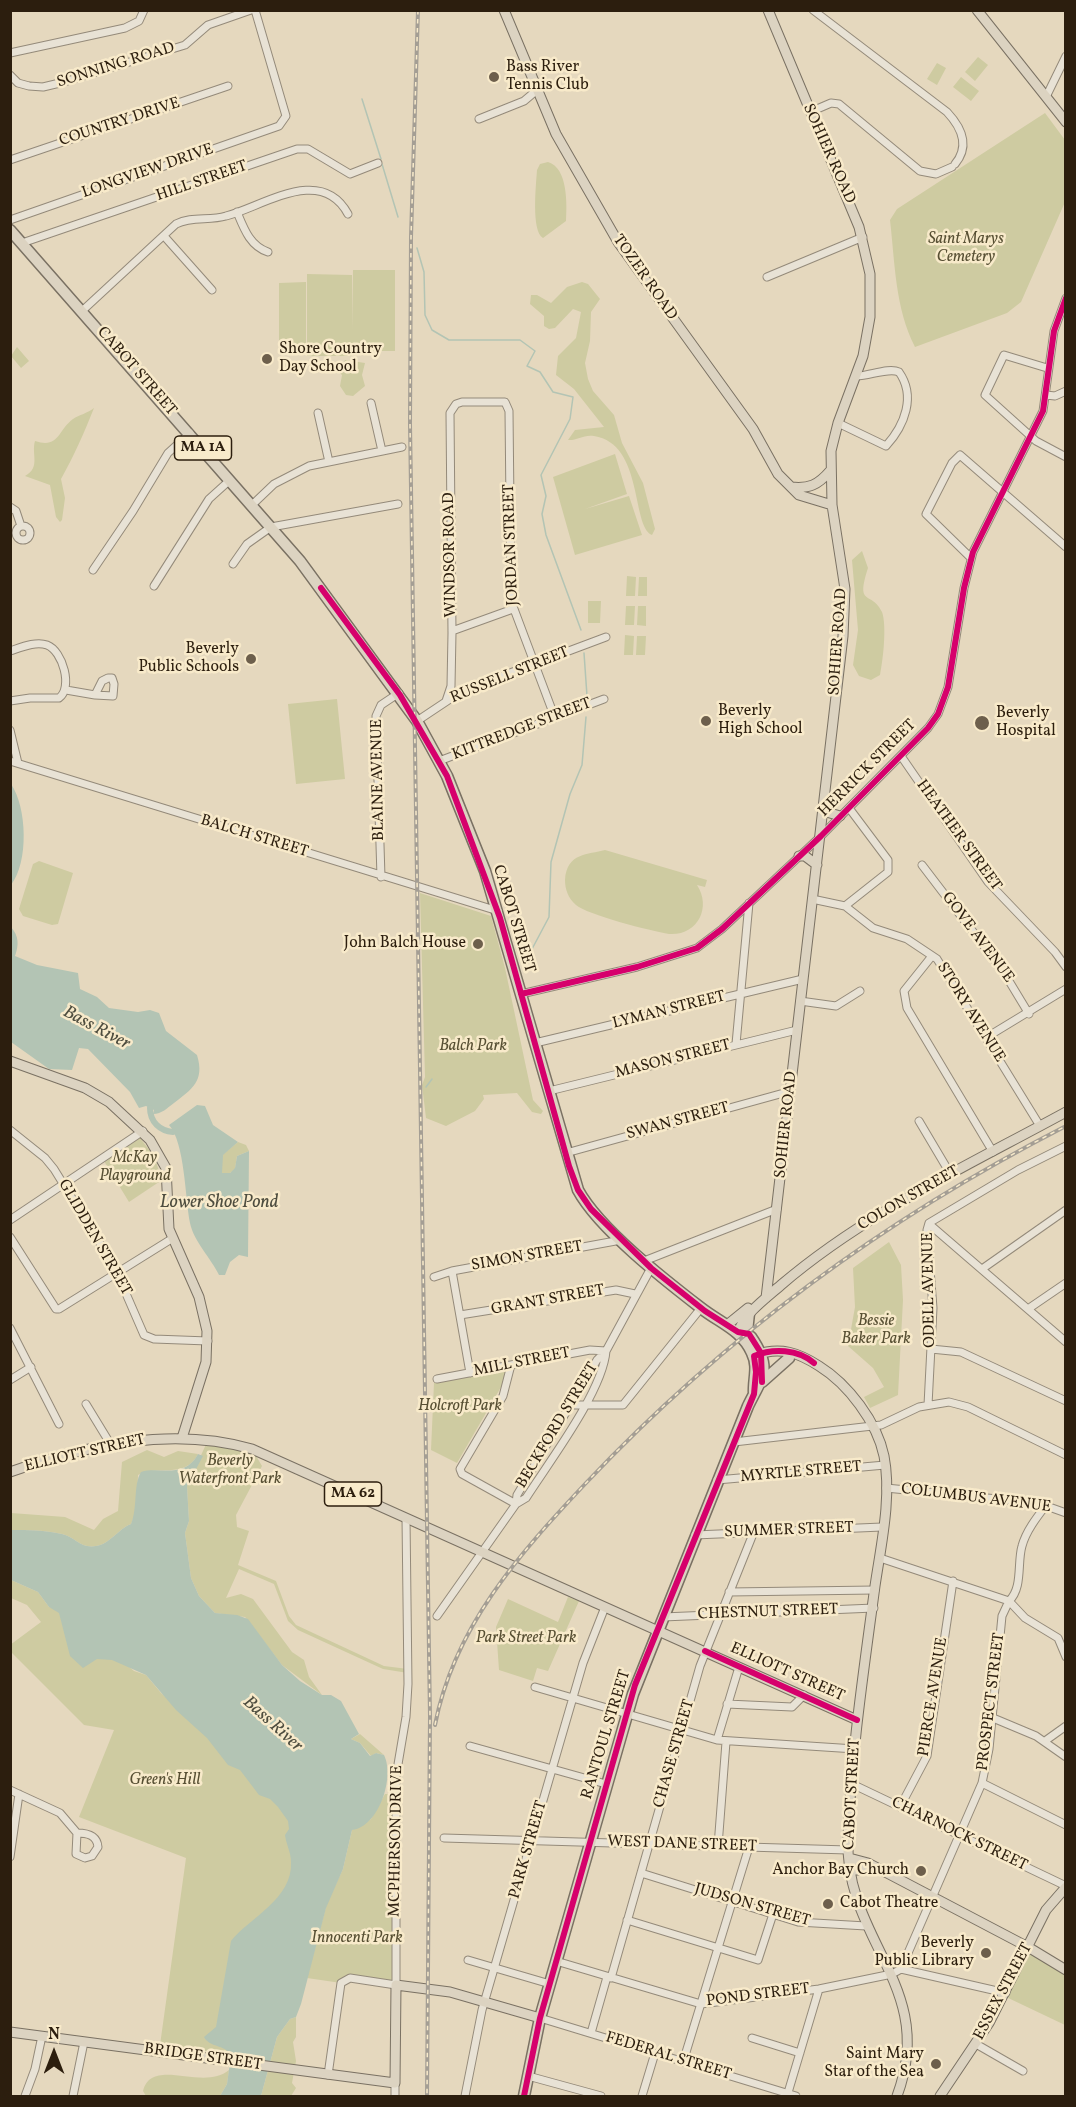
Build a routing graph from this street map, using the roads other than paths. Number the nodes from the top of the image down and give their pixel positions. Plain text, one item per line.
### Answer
1 (144, 10) edge
2 (251, 10) edge
3 (255, 10) edge
4 (504, 10) edge
5 (768, 10) edge
6 (813, 10) edge
7 (977, 10) edge
8 (10, 53) edge
9 (1065, 56) edge
10 (10, 75) edge
11 (228, 86) dead end
12 (537, 90) junction
13 (1046, 97) junction
14 (810, 112) junction
15 (479, 119) dead end
16 (1065, 122) edge
17 (10, 160) edge
18 (378, 164) dead end
19 (237, 212) junction
20 (348, 214) dead end
21 (10, 220) edge
22 (10, 230) edge
23 (164, 236) junction
24 (863, 237) junction
25 (22, 243) junction
26 (268, 252) dead end
27 (767, 277) dead end
28 (212, 290) dead end
29 (1065, 298) edge
30 (82, 310) junction
31 (1047, 368) junction
32 (857, 376) junction
33 (1065, 390) edge
34 (1046, 395) junction
35 (505, 402) joint
36 (371, 403) dead end
37 (318, 413) dead end
38 (838, 423) junction
39 (190, 433) junction
40 (1031, 437) junction
41 (402, 447) dead end
42 (382, 451) junction
43 (1065, 457) edge
44 (329, 462) junction
45 (830, 471) junction
46 (230, 480) junction
47 (789, 487) junction
48 (1004, 494) junction
49 (398, 504) dead end
50 (252, 505) junction
51 (832, 506) junction
52 (10, 507) edge
53 (21, 526) dead end
54 (272, 527) junction
55 (1065, 548) edge
56 (971, 558) junction
57 (233, 564) dead end
58 (93, 570) dead end
59 (154, 586) dead end
60 (513, 609) junction
61 (452, 631) junction
62 (606, 637) dead end
63 (10, 651) edge
64 (534, 664) junction
65 (66, 690) junction
66 (399, 693) junction
67 (95, 694) dead end
68 (604, 699) dead end
69 (10, 701) edge
70 (446, 701) junction
71 (555, 718) junction
72 (417, 721) junction
73 (10, 730) edge
74 (902, 756) junction
75 (440, 761) junction
76 (14, 762) edge
77 (824, 805) junction
78 (849, 808) junction
79 (840, 816) junction
80 (821, 836) junction
81 (799, 856) junction
82 (817, 865) junction
83 (922, 865) dead end
84 (381, 877) junction
85 (812, 899) junction
86 (749, 903) junction
87 (845, 906) junction
88 (498, 911) junction
89 (932, 956) junction
90 (1065, 967) edge
91 (803, 980) junction
92 (1065, 989) edge
93 (860, 991) dead end
94 (521, 994) junction
95 (740, 994) junction
96 (800, 1001) junction
97 (1029, 1014) junction
98 (797, 1030) junction
99 (987, 1037) junction
100 (536, 1043) junction
101 (736, 1044) junction
102 (10, 1061) edge
103 (549, 1091) junction
104 (791, 1091) junction
105 (1065, 1112) edge
106 (919, 1121) dead end
107 (1040, 1126) junction
108 (10, 1130) edge
109 (142, 1131) junction
110 (1065, 1146) edge
111 (993, 1152) junction
112 (566, 1154) junction
113 (951, 1174) junction
114 (63, 1184) junction
115 (777, 1209) junction
116 (1065, 1210) edge
117 (10, 1220) edge
118 (929, 1224) junction
119 (10, 1237) edge
120 (173, 1238) junction
121 (621, 1240) junction
122 (648, 1265) junction
123 (982, 1269) junction
124 (452, 1271) junction
125 (117, 1272) junction
126 (434, 1277) dead end
127 (1065, 1283) edge
128 (635, 1294) junction
129 (765, 1299) junction
130 (701, 1308) junction
131 (1028, 1309) junction
132 (749, 1313) joint
133 (460, 1315) junction
134 (727, 1325) junction
135 (10, 1328) edge
136 (743, 1332) junction
137 (208, 1341) junction
138 (1065, 1342) edge
139 (931, 1349) junction
140 (606, 1351) junction
141 (758, 1357) junction
142 (789, 1358) junction
143 (814, 1363) junction
144 (512, 1365) junction
145 (31, 1367) junction
146 (470, 1373) junction
147 (437, 1379) dead end
148 (10, 1380) edge
149 (762, 1382) junction
150 (754, 1394) junction
151 (1065, 1401) edge
152 (86, 1404) dead end
153 (570, 1405) junction
154 (928, 1405) junction
155 (584, 1406) junction
156 (59, 1424) dead end
157 (871, 1426) junction
158 (182, 1438) junction
159 (734, 1442) junction
160 (111, 1445) junction
161 (1065, 1455) edge
162 (885, 1465) junction
163 (10, 1472) edge
164 (717, 1480) junction
165 (886, 1488) junction
166 (516, 1504) junction
167 (1047, 1504) junction
168 (1065, 1513) edge
169 (406, 1518) junction
170 (882, 1527) junction
171 (753, 1534) junction
172 (695, 1535) junction
173 (483, 1552) junction
174 (880, 1558) junction
175 (953, 1581) junction
176 (875, 1590) junction
177 (729, 1592) junction
178 (1010, 1601) junction
179 (605, 1606) junction
180 (874, 1608) junction
181 (437, 1616) dead end
182 (719, 1616) junction
183 (663, 1617) junction
184 (657, 1630) junction
185 (1062, 1636) edge
186 (705, 1651) junction
187 (1065, 1657) edge
188 (739, 1667) junction
189 (536, 1687) dead end
190 (804, 1695) junction
191 (572, 1699) junction
192 (728, 1704) junction
193 (627, 1714) junction
194 (993, 1718) junction
195 (857, 1720) junction
196 (1065, 1726) edge
197 (683, 1730) junction
198 (717, 1740) junction
199 (1045, 1741) junction
200 (726, 1742) junction
201 (470, 1746) dead end
202 (855, 1749) junction
203 (1065, 1757) edge
204 (552, 1769) junction
205 (982, 1782) junction
206 (606, 1784) junction
207 (852, 1784) junction
208 (10, 1790) edge
209 (19, 1794) junction
210 (900, 1807) junction
211 (1065, 1825) edge
212 (77, 1833) dead end
213 (959, 1835) junction
214 (12, 1836) edge
215 (444, 1838) dead end
216 (532, 1839) junction
217 (590, 1842) junction
218 (649, 1844) junction
219 (718, 1846) junction
220 (749, 1847) junction
221 (848, 1854) junction
222 (10, 1857) edge
223 (850, 1870) junction
224 (881, 1871) junction
225 (641, 1873) junction
226 (1065, 1887) edge
227 (932, 1897) junction
228 (732, 1902) junction
229 (773, 1914) junction
230 (627, 1920) junction
231 (866, 1926) junction
232 (1029, 1947) junction
233 (718, 1949) junction
234 (468, 1960) dead end
235 (556, 1961) junction
236 (495, 1968) junction
237 (1065, 1970) edge
238 (897, 1972) junction
239 (609, 1978) junction
240 (550, 1984) junction
241 (396, 1985) junction
242 (819, 1989) junction
243 (1006, 1993) junction
244 (484, 2002) junction
245 (701, 2004) junction
246 (540, 2018) junction
247 (10, 2032) edge
248 (591, 2033) junction
249 (42, 2036) junction
250 (752, 2038) dead end
251 (84, 2042) junction
252 (976, 2044) junction
253 (656, 2053) junction
254 (800, 2053) junction
255 (683, 2062) junction
256 (1023, 2071) dead end
257 (328, 2075) junction
258 (528, 2076) junction
259 (395, 2083) junction
260 (787, 2095) edge
261 (26, 2097) edge
262 (73, 2097) edge
263 (394, 2097) edge
264 (465, 2097) edge
265 (524, 2097) edge
266 (601, 2097) edge
267 (642, 2097) edge
268 (796, 2097) edge
269 (897, 2097) edge
270 (940, 2097) edge

1 - 8 street
2 - 10 street, SONNING ROAD
3 - 21 street, LONGVIEW DRIVE
4 - 12 main road, TOZER ROAD
5 - 14 main road, SOHIER ROAD
6 - 14 street
7 - 13 main road
9 - 13 street
11 - 17 street, COUNTRY DRIVE
12 - 15 street
12 - 47 main road, TOZER ROAD
13 - 16 main road
14 - 24 main road, SOHIER ROAD
18 - 25 street, HILL STREET
19 - 20 street
19 - 23 street
19 - 26 street
22 - 25 highway, CABOT STREET / MA 1A
23 - 28 street
23 - 30 street
24 - 27 street
24 - 32 main road, SOHIER ROAD
25 - 30 highway, CABOT STREET / MA 1A
29 - 31 street, HERRICK STREET
30 - 39 highway, CABOT STREET / MA 1A
31 - 34 street, HERRICK STREET
31 - 40 street
32 - 38 main road, SOHIER ROAD
32 - 38 street
33 - 34 street
34 - 40 street, HERRICK STREET
35 - 60 street, JORDAN STREET
35 - 61 street, WINDSOR ROAD
36 - 42 street
37 - 44 street
38 - 45 main road, SOHIER ROAD
39 - 46 highway, CABOT STREET / MA 1A
39 - 58 street
40 - 43 street
40 - 48 street, HERRICK STREET
41 - 42 street
42 - 44 street
44 - 50 street
45 - 47 main road
45 - 51 main road, SOHIER ROAD
46 - 50 highway, CABOT STREET / MA 1A
46 - 59 street
47 - 51 main road
48 - 55 street
48 - 56 street, HERRICK STREET
48 - 56 street
49 - 54 street
50 - 54 highway, CABOT STREET / MA 1A
51 - 77 main road, SOHIER ROAD
52 - 53 street
54 - 57 street
54 - 66 highway, CABOT STREET / MA 1A
56 - 74 street, HERRICK STREET
60 - 61 street
60 - 64 street, JORDAN STREET
61 - 70 street, WINDSOR ROAD
62 - 64 street, RUSSELL STREET
63 - 65 street
64 - 70 street, RUSSELL STREET
64 - 71 street, JORDAN STREET
65 - 67 street
65 - 69 street
66 - 72 highway, CABOT STREET / MA 1A
66 - 84 street, BLAINE AVENUE
68 - 71 street, KITTREDGE STREET
70 - 72 street, RUSSELL STREET
71 - 75 street, KITTREDGE STREET
72 - 75 highway, CABOT STREET / MA 1A
73 - 76 street
74 - 78 street, HERRICK STREET
74 - 90 street, HEATHER STREET
75 - 88 highway, CABOT STREET / MA 1A
76 - 84 street, BALCH STREET
77 - 79 main road
77 - 80 main road, SOHIER ROAD
78 - 79 street, HERRICK STREET
78 - 87 street
79 - 80 street, HERRICK STREET
80 - 81 street, HERRICK STREET
80 - 82 main road, SOHIER ROAD
81 - 82 main road
81 - 86 street, HERRICK STREET
82 - 85 main road, SOHIER ROAD
83 - 97 street, GOVE AVENUE
84 - 88 street, BALCH STREET
85 - 87 street, STORY AVENUE
85 - 91 main road, SOHIER ROAD
86 - 94 street, HERRICK STREET
86 - 95 street
87 - 89 street, STORY AVENUE
88 - 94 highway, CABOT STREET / MA 1A
89 - 99 street, STORY AVENUE
89 - 111 street
91 - 95 street, LYMAN STREET
91 - 96 main road, SOHIER ROAD
92 - 97 street
93 - 96 street
94 - 100 highway, CABOT STREET / MA 1A
95 - 100 street, LYMAN STREET
95 - 101 street
96 - 98 main road, SOHIER ROAD
97 - 99 street
98 - 101 street, MASON STREET
98 - 104 main road, SOHIER ROAD
99 - 107 street, STORY AVENUE
100 - 103 highway, CABOT STREET / MA 1A
101 - 103 street, MASON STREET
102 - 109 main road
103 - 112 highway, CABOT STREET / MA 1A
104 - 112 street, SWAN STREET
104 - 115 main road, SOHIER ROAD
105 - 107 main road, COLON STREET
106 - 113 street
107 - 111 main road, COLON STREET
108 - 114 street, GLIDDEN STREET
109 - 114 street
109 - 120 main road
110 - 118 street, ODELL AVENUE
111 - 113 main road, COLON STREET
112 - 121 highway, CABOT STREET / MA 1A
113 - 129 main road, COLON STREET
114 - 117 street
114 - 125 street, GLIDDEN STREET
115 - 122 street
115 - 129 main road, SOHIER ROAD
116 - 123 street
118 - 123 street
118 - 139 street, ODELL AVENUE
119 - 125 street
120 - 125 street
120 - 137 main road
121 - 122 highway, CABOT STREET / MA 1A
121 - 124 street, SIMON STREET
122 - 128 street, BECKFORD STREET
122 - 130 highway, CABOT STREET / MA 1A
123 - 131 street
124 - 126 street, SIMON STREET
124 - 133 street
125 - 137 street, GLIDDEN STREET
127 - 131 street
128 - 133 street, GRANT STREET
128 - 140 street, BECKFORD STREET
129 - 132 main road, COLON STREET
129 - 134 main road, COLON STREET
130 - 134 highway, CABOT STREET / MA 1A
130 - 155 street
131 - 138 street
132 - 136 highway
133 - 146 street
134 - 136 highway, CABOT STREET / MA 1A
135 - 145 street
136 - 141 highway, CABOT STREET / MA 1A
137 - 158 main road
139 - 151 street
139 - 154 street, ODELL AVENUE
140 - 144 street, MILL STREET
140 - 153 street, BECKFORD STREET
140 - 155 street, BECKFORD STREET
141 - 142 main road, CABOT STREET
141 - 143 main road, CABOT STREET
141 - 149 highway
141 - 150 highway, RANTOUL STREET
142 - 143 main road, CABOT STREET
142 - 149 highway, RANTOUL STREET
143 - 157 main road, CABOT STREET
144 - 146 street, MILL STREET
144 - 166 street
145 - 148 street
145 - 156 street
146 - 147 street, MILL STREET
149 - 150 highway, RANTOUL STREET
150 - 159 highway, RANTOUL STREET
152 - 160 street
153 - 155 street
153 - 166 street, BECKFORD STREET
154 - 157 street
154 - 161 street
155 - 166 street, BECKFORD STREET
157 - 159 street
157 - 162 main road, CABOT STREET
158 - 160 main road, ELLIOTT STREET / MA 62
158 - 169 main road, ELLIOTT STREET / MA 62
159 - 164 highway, RANTOUL STREET
160 - 163 main road, ELLIOTT STREET / MA 62
162 - 164 street, MYRTLE STREET
162 - 165 main road, CABOT STREET
164 - 172 highway, RANTOUL STREET
165 - 167 street, COLUMBUS AVENUE
165 - 170 main road, CABOT STREET
166 - 173 street, BECKFORD STREET
167 - 168 street, COLUMBUS AVENUE
167 - 178 street, PROSPECT STREET
169 - 173 main road, ELLIOTT STREET / MA 62
169 - 241 street, MCPHERSON DRIVE
170 - 171 street, SUMMER STREET
170 - 174 main road, CABOT STREET
171 - 172 street, SUMMER STREET
171 - 177 street, CHASE STREET
172 - 183 highway, RANTOUL STREET
173 - 179 main road, ELLIOTT STREET / MA 62
173 - 181 street, BECKFORD STREET
174 - 175 street
174 - 176 main road, CABOT STREET
175 - 178 street
175 - 210 street, PIERCE AVENUE
176 - 177 street
176 - 180 main road, CABOT STREET
177 - 182 street, CHASE STREET
178 - 185 street
178 - 194 street, PROSPECT STREET
179 - 184 main road, ELLIOTT STREET / MA 62
179 - 191 street, PARK STREET
180 - 182 street, CHESTNUT STREET
180 - 195 main road, CABOT STREET
182 - 183 street, CHESTNUT STREET
182 - 186 street, CHASE STREET
183 - 184 highway, RANTOUL STREET
184 - 186 main road, ELLIOTT STREET / MA 62
184 - 193 highway, RANTOUL STREET
185 - 187 street
186 - 188 main road, ELLIOTT STREET / MA 62
186 - 197 street, CHASE STREET
188 - 190 main road, ELLIOTT STREET / MA 62
188 - 192 street
189 - 191 street
190 - 192 street
190 - 195 main road, ELLIOTT STREET / MA 62
191 - 193 street
191 - 204 street, PARK STREET
192 - 198 street
193 - 197 street
193 - 206 highway, RANTOUL STREET
194 - 199 street
194 - 205 street, PROSPECT STREET
195 - 202 main road, CABOT STREET
196 - 199 street
197 - 198 street
197 - 218 street, CHASE STREET
198 - 200 street
199 - 203 street
200 - 202 street
200 - 219 street
201 - 204 street
202 - 207 main road, CABOT STREET
204 - 206 street
204 - 216 street, PARK STREET
205 - 211 street
205 - 213 street, PROSPECT STREET
206 - 217 highway, RANTOUL STREET
207 - 210 street, CHARNOCK STREET
207 - 221 main road, CABOT STREET
208 - 209 street
209 - 212 street
209 - 214 street
210 - 213 street, CHARNOCK STREET
213 - 226 street, CHARNOCK STREET
213 - 227 street, PROSPECT STREET
214 - 222 street
215 - 216 street, WEST DANE STREET
216 - 217 street, WEST DANE STREET
216 - 236 street, PARK STREET
217 - 218 street, WEST DANE STREET
217 - 235 highway, RANTOUL STREET
218 - 219 street, WEST DANE STREET
218 - 225 street, CHASE STREET
219 - 220 street, WEST DANE STREET
220 - 221 street, WEST DANE STREET
220 - 228 street
221 - 223 main road, CABOT STREET
221 - 224 main road
223 - 224 main road
223 - 231 main road, CABOT STREET
224 - 227 main road
225 - 228 street, JUDSON STREET
225 - 230 street, CHASE STREET
226 - 232 main road, ESSEX STREET
227 - 232 main road
227 - 238 street, PROSPECT STREET
228 - 229 street, JUDSON STREET
228 - 233 street
229 - 231 street, JUDSON STREET
229 - 233 street
230 - 233 street
230 - 239 street, CHASE STREET
231 - 238 main road, CABOT STREET
232 - 237 main road
232 - 243 main road, ESSEX STREET
233 - 245 street
234 - 236 street
235 - 239 street, POND STREET
235 - 240 highway, RANTOUL STREET
236 - 240 street
236 - 244 street, PARK STREET
238 - 242 street, POND STREET
238 - 243 street
238 - 269 main road, CABOT STREET
239 - 245 street, POND STREET
239 - 248 street, CHASE STREET
240 - 246 highway, RANTOUL STREET
241 - 244 main road
241 - 257 street
241 - 259 main road
242 - 245 street, POND STREET
242 - 254 street
243 - 252 main road, ESSEX STREET
244 - 246 main road
244 - 264 street, PARK STREET
245 - 255 street
246 - 248 street, FEDERAL STREET
246 - 258 highway, RANTOUL STREET
247 - 249 main road, BRIDGE STREET
248 - 253 street, FEDERAL STREET
249 - 251 main road, BRIDGE STREET
249 - 261 street
250 - 254 street
251 - 257 main road, BRIDGE STREET
251 - 262 street
252 - 256 street
252 - 270 main road, ESSEX STREET
253 - 255 street, FEDERAL STREET
253 - 267 street
254 - 260 street
255 - 260 street, FEDERAL STREET
257 - 259 main road, BRIDGE STREET
258 - 265 highway, RANTOUL STREET
258 - 266 street
259 - 263 street
260 - 268 street, FEDERAL STREET

